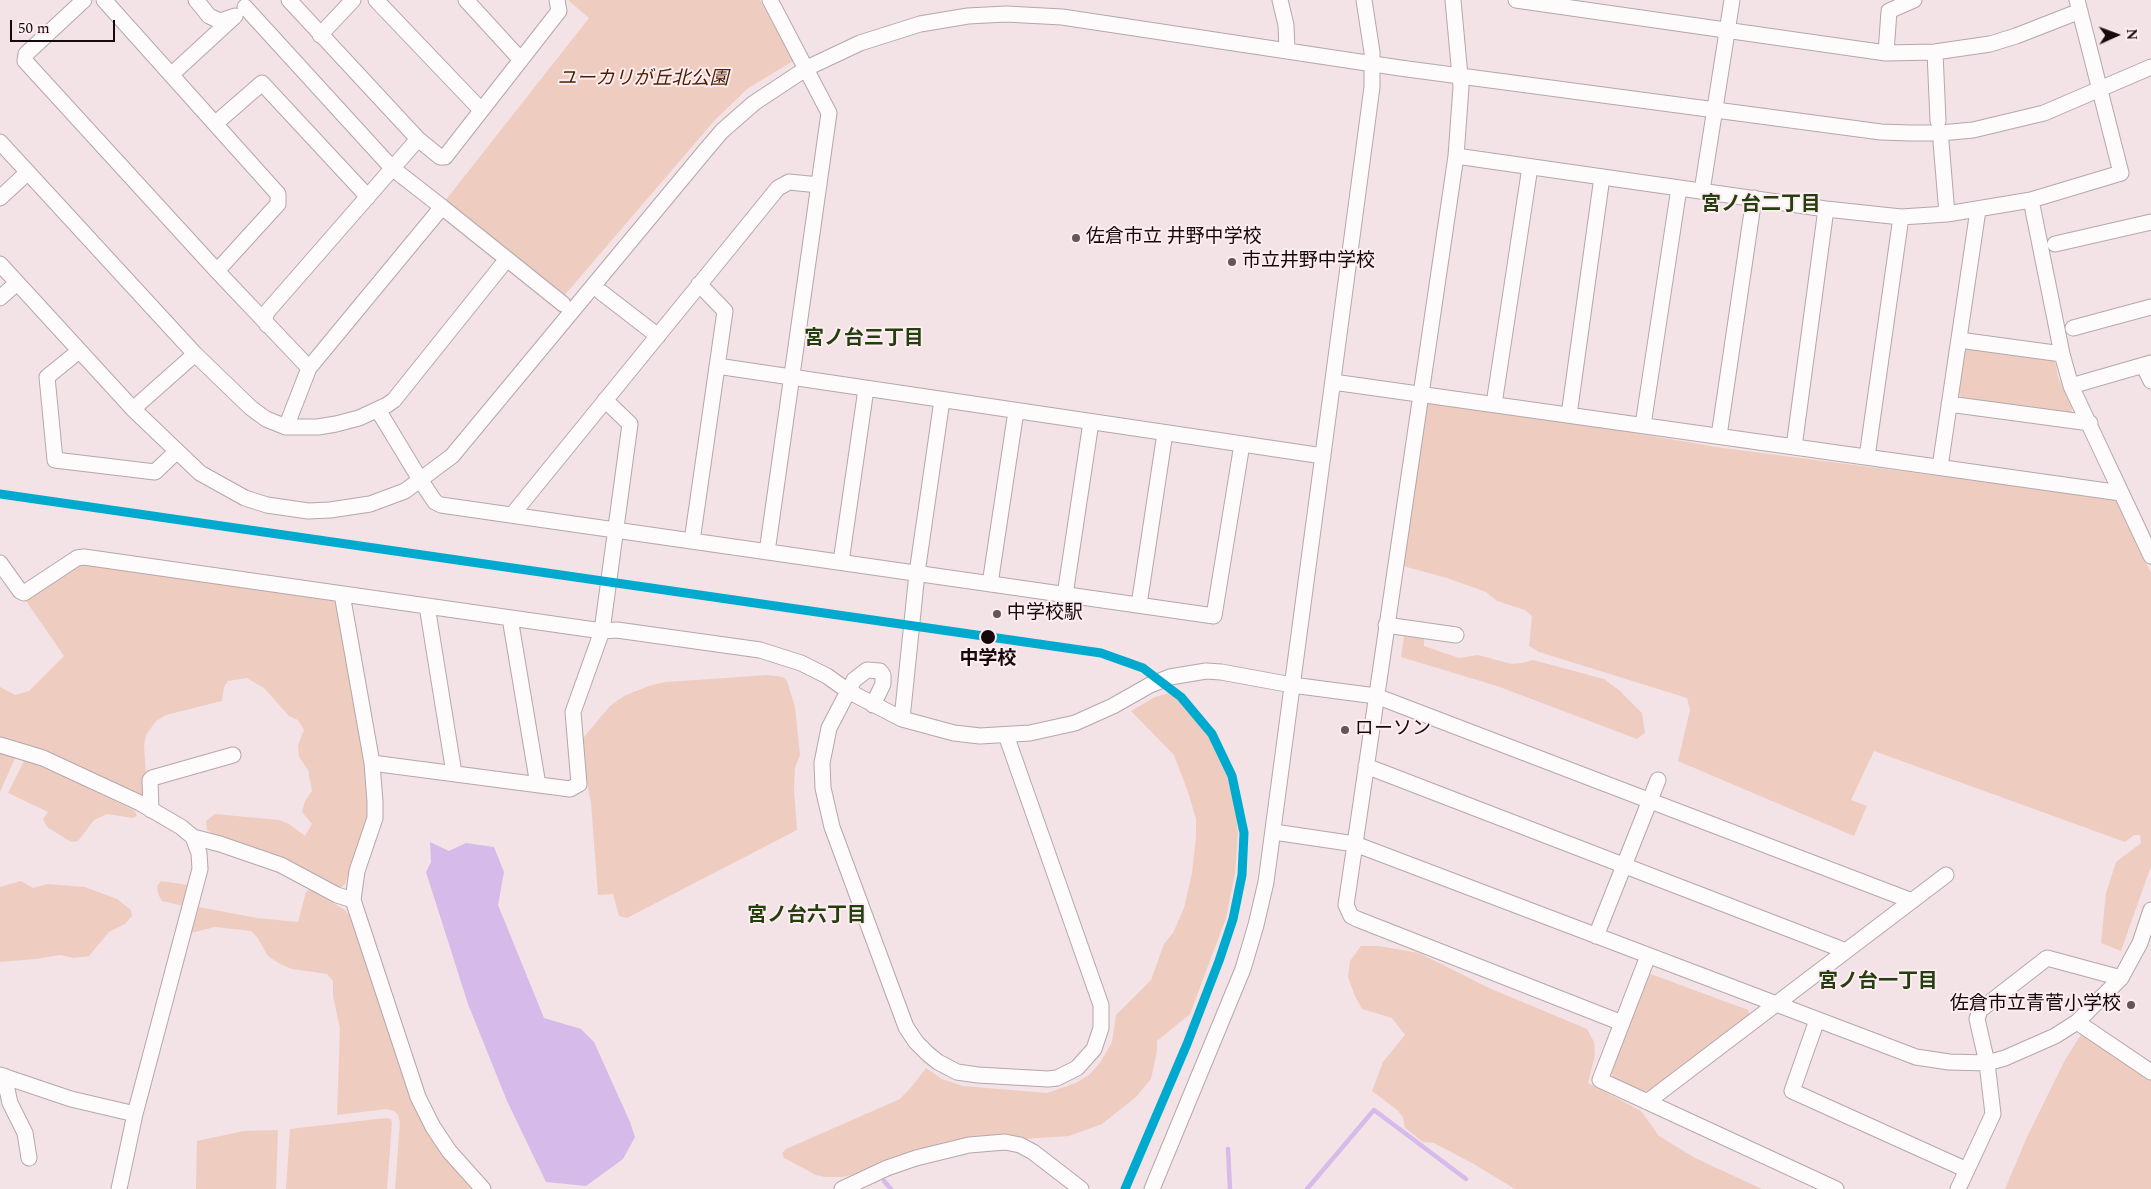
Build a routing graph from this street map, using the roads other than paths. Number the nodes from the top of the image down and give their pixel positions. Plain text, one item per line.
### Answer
1 (84, 0) edge
2 (104, 0) edge
3 (196, 0) edge
4 (289, 0) edge
5 (353, 0) edge
6 (376, 0) edge
7 (466, 0) edge
8 (557, 0) edge
9 (770, 0) edge
10 (1280, 0) edge
11 (1364, 0) edge
12 (1453, 0) edge
13 (1732, 0) edge
14 (1914, 0) edge
15 (1525, 1) edge
16 (2079, 5) edge
17 (1604, 6) edge
18 (1030, 7) edge
19 (243, 8) edge
20 (1727, 30) junction
21 (320, 35) junction
22 (1287, 50) junction
23 (1935, 52) junction
24 (1886, 53) junction
25 (521, 60) junction
26 (1373, 64) junction
27 (2151, 67) edge
28 (807, 68) junction
29 (171, 75) junction
30 (1460, 75) junction
31 (2100, 90) junction
32 (1713, 109) junction
33 (481, 110) junction
34 (1938, 121) dead end
35 (216, 123) junction
36 (418, 139) junction
37 (0, 142) edge
38 (1941, 142) dead end
39 (1456, 156) junction
40 (392, 168) junction
41 (1530, 168) junction
42 (28, 172) junction
43 (1602, 177) junction
44 (819, 185) junction
45 (1679, 188) junction
46 (1702, 191) junction
47 (368, 197) junction
48 (0, 198) edge
49 (1754, 198) junction
50 (2031, 200) junction
51 (442, 207) junction
52 (1826, 209) junction
53 (1978, 210) junction
54 (1947, 214) junction
55 (1902, 216) junction
56 (2151, 222) edge
57 (2055, 244) dead end
58 (507, 259) junction
59 (0, 264) edge
60 (217, 271) junction
61 (17, 282) junction
62 (699, 284) junction
63 (601, 292) dead end
64 (0, 298) edge
65 (563, 304) dead end
66 (2151, 307) edge
67 (267, 324) junction
68 (2073, 328) dead end
69 (658, 336) junction
70 (1959, 340) junction
71 (79, 350) junction
72 (195, 354) junction
73 (2062, 354) junction
74 (2147, 364) edge
75 (717, 366) junction
76 (309, 368) junction
77 (792, 378) junction
78 (2151, 381) edge
79 (1332, 382) junction
80 (2072, 386) junction
81 (866, 388) junction
82 (1420, 394) junction
83 (605, 400) junction
84 (942, 400) junction
85 (1494, 404) junction
86 (1949, 404) junction
87 (133, 409) junction
88 (378, 410) junction
89 (1016, 410) junction
90 (1569, 415) junction
91 (1090, 422) junction
92 (2090, 423) junction
93 (1643, 425) junction
94 (286, 427) junction
95 (1165, 433) junction
96 (1719, 436) junction
97 (1242, 444) junction
98 (1794, 447) junction
99 (176, 452) junction
100 (1323, 456) junction
101 (1867, 457) junction
102 (1940, 467) junction
103 (421, 481) junction
104 (2121, 493) junction
105 (512, 515) junction
106 (616, 530) junction
107 (692, 541) junction
108 (767, 552) junction
109 (2151, 556) edge
110 (841, 562) junction
111 (0, 563) edge
112 (917, 573) junction
113 (990, 584) junction
114 (342, 594) junction
115 (1065, 595) junction
116 (1139, 605) junction
117 (427, 606) junction
118 (510, 618) junction
119 (1386, 625) junction
120 (602, 631) junction
121 (1456, 635) dead end
122 (1292, 685) junction
123 (848, 691) junction
124 (1376, 696) junction
125 (873, 705) junction
126 (902, 719) junction
127 (1006, 736) junction
128 (0, 744) edge
129 (233, 756) dead end
130 (372, 762) junction
131 (1366, 766) junction
132 (454, 773) junction
133 (1658, 780) dead end
134 (538, 784) junction
135 (1650, 801) junction
136 (151, 810) junction
137 (1274, 832) junction
138 (193, 837) junction
139 (1355, 844) junction
140 (1624, 866) junction
141 (1946, 875) dead end
142 (353, 900) junction
143 (1912, 901) junction
144 (2151, 910) edge
145 (1596, 936) junction
146 (1846, 951) junction
147 (1648, 956) junction
148 (2121, 978) junction
149 (1776, 1004) junction
150 (1817, 1020) junction
151 (2077, 1022) junction
152 (1622, 1023) junction
153 (1987, 1062) junction
154 (2151, 1072) edge
155 (2, 1075) edge
156 (1648, 1102) junction
157 (135, 1114) junction
158 (29, 1158) dead end
159 (1967, 1170) junction
160 (119, 1189) edge
161 (483, 1189) edge
162 (842, 1189) edge
163 (1081, 1189) edge
164 (1152, 1189) edge
165 (1836, 1189) edge
166 (1958, 1189) edge

1 - 60 street
2 - 29 street
3 - 19 street
4 - 21 street
5 - 21 street
6 - 33 street
7 - 25 street
8 - 25 street
9 - 28 street
10 - 22 street
11 - 26 street
12 - 30 street
13 - 20 street
14 - 24 street
15 - 17 street
16 - 23 street
16 - 31 street
17 - 20 street
18 - 22 street
18 - 28 street
19 - 29 street
19 - 40 street
20 - 24 street
20 - 32 street
21 - 36 street
22 - 26 street
23 - 24 street
23 - 34 street
25 - 33 street
26 - 30 street
26 - 79 street
27 - 31 street
28 - 44 street
28 - 103 street
29 - 35 street
30 - 32 street
30 - 39 street
31 - 32 street
31 - 50 street
32 - 46 street
33 - 36 street
35 - 47 street
35 - 60 street
36 - 40 street
37 - 42 street
38 - 54 street
39 - 41 street
39 - 82 street
40 - 47 street
40 - 51 street
41 - 43 street
41 - 85 street
42 - 48 street
42 - 72 street
43 - 45 street
43 - 90 street
44 - 62 street
44 - 77 street
45 - 46 street
45 - 93 street
46 - 49 street
47 - 67 street
49 - 52 street
49 - 96 street
50 - 53 street
50 - 73 street
51 - 58 street
51 - 76 street
52 - 55 street
52 - 98 street
53 - 54 street
53 - 70 street
54 - 55 street
55 - 101 street
56 - 57 street
58 - 65 street
58 - 88 street
59 - 61 street
60 - 67 street
61 - 64 street
61 - 71 street
62 - 69 street
62 - 75 street
63 - 69 street
66 - 68 street
67 - 76 street
69 - 83 street
70 - 73 street
70 - 86 street
71 - 87 street
71 - 99 street
72 - 87 street
72 - 94 street
73 - 80 street
74 - 78 street
74 - 80 street
75 - 77 street
75 - 107 street
76 - 94 street
77 - 81 street
77 - 108 street
79 - 82 street
79 - 100 street
80 - 92 street
81 - 84 street
81 - 110 street
82 - 85 street
82 - 119 street
83 - 105 street
83 - 106 street
84 - 89 street
84 - 112 street
85 - 90 street
86 - 92 street
86 - 102 street
87 - 99 street
88 - 94 street
88 - 103 street
89 - 91 street
89 - 113 street
90 - 93 street
91 - 95 street
91 - 115 street
92 - 104 street
93 - 96 street
95 - 97 street
95 - 116 street
96 - 98 street
97 - 100 street
97 - 116 street
98 - 101 street
99 - 103 street
100 - 122 street
101 - 102 street
102 - 104 street
103 - 105 street
104 - 109 street
105 - 106 street
106 - 107 street
106 - 120 street
107 - 108 street
108 - 110 street
110 - 112 street
111 - 114 street
112 - 113 street
112 - 126 street
113 - 115 street
114 - 117 street
114 - 130 street
115 - 116 street
117 - 118 street
117 - 132 street
118 - 120 street
118 - 134 street
119 - 121 street
119 - 124 street
120 - 123 street
120 - 134 street
122 - 124 street
122 - 127 street
122 - 137 street
123 - 125 street
123 - 125 street
123 - 127 street
124 - 131 street
124 - 135 street
125 - 126 street
126 - 127 street
128 - 136 street
129 - 136 street
130 - 132 street
130 - 142 street
131 - 139 street
131 - 140 street
132 - 134 street
133 - 135 street
135 - 140 street
135 - 143 street
136 - 138 street
137 - 139 street
137 - 164 street
138 - 142 street
138 - 157 street
139 - 145 street
139 - 152 street
140 - 145 street
140 - 146 street
141 - 143 street
142 - 161 street
143 - 146 street
144 - 148 street
145 - 147 street
146 - 149 street
147 - 149 street
147 - 152 street
148 - 151 street
148 - 153 street
149 - 150 street
149 - 156 street
150 - 153 street
150 - 159 street
151 - 153 street
151 - 154 street
152 - 156 street
153 - 159 street
155 - 157 street
155 - 158 street
156 - 165 street
157 - 160 street
159 - 166 street
162 - 163 street

